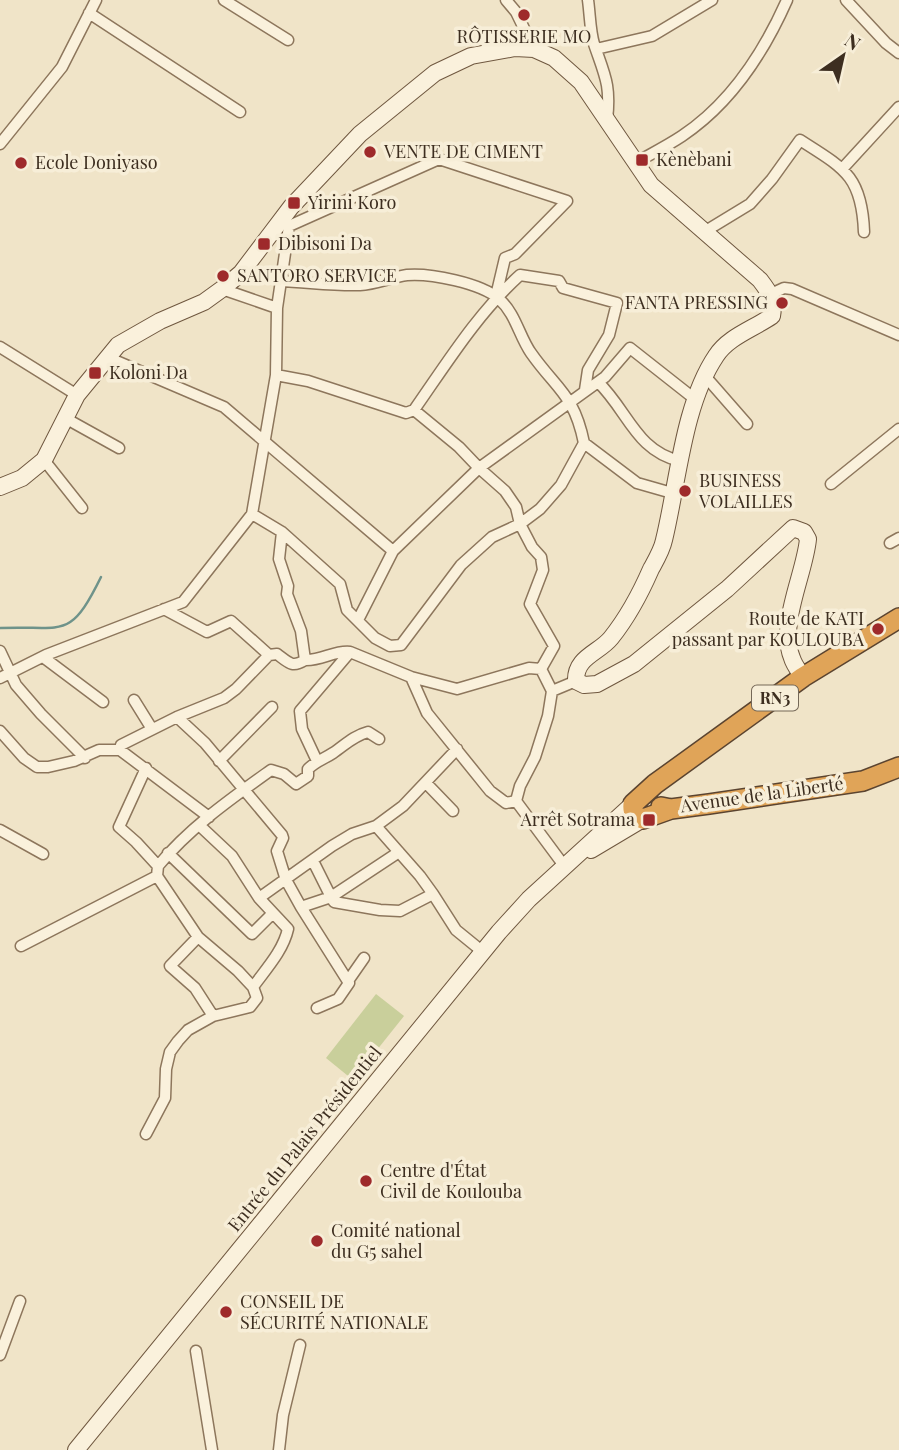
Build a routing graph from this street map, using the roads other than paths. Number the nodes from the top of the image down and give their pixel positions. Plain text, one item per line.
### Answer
1 (96, 0) edge
2 (224, 0) edge
3 (506, 0) edge
4 (588, 0) edge
5 (712, 0) edge
6 (787, 0) edge
7 (846, 0) edge
8 (89, 13) junction
9 (288, 40) dead end
10 (534, 49) junction
11 (596, 49) junction
12 (899, 53) edge
13 (899, 107) edge
14 (240, 112) dead end
15 (607, 120) junction
16 (0, 144) edge
17 (635, 163) junction
18 (843, 168) junction
19 (704, 232) junction
20 (864, 232) dead end
21 (280, 281) junction
22 (222, 289) junction
23 (771, 294) junction
24 (496, 296) junction
25 (277, 308) junction
26 (899, 335) edge
27 (0, 347) edge
28 (107, 357) junction
29 (276, 375) junction
30 (705, 376) junction
31 (598, 382) junction
32 (584, 390) junction
33 (77, 395) junction
34 (696, 400) junction
35 (571, 402) junction
36 (414, 410) junction
37 (65, 418) junction
38 (747, 424) dead end
39 (899, 429) edge
40 (265, 443) junction
41 (584, 443) junction
42 (119, 448) dead end
43 (44, 460) junction
44 (680, 461) junction
45 (478, 468) junction
46 (831, 484) dead end
47 (0, 487) edge
48 (672, 493) junction
49 (82, 508) dead end
50 (253, 514) junction
51 (520, 524) junction
52 (282, 532) junction
53 (393, 551) junction
54 (164, 609) junction
55 (899, 618) edge
56 (358, 620) junction
57 (0, 651) edge
58 (350, 652) junction
59 (270, 655) junction
60 (43, 657) junction
61 (305, 660) junction
62 (541, 669) junction
63 (5, 675) edge
64 (411, 677) junction
65 (803, 677) junction
66 (576, 681) junction
67 (552, 691) junction
68 (134, 700) dead end
69 (103, 702) dead end
70 (272, 707) dead end
71 (177, 717) junction
72 (152, 729) junction
73 (0, 731) edge
74 (379, 739) dead end
75 (457, 749) junction
76 (120, 750) junction
77 (85, 758) junction
78 (219, 761) junction
79 (317, 761) junction
80 (146, 768) junction
81 (899, 768) edge
82 (426, 783) junction
83 (655, 784) junction
84 (244, 789) junction
85 (516, 802) junction
86 (671, 808) junction
87 (453, 811) dead end
88 (638, 812) junction
89 (209, 817) junction
90 (199, 825) junction
91 (376, 826) junction
92 (0, 830) edge
93 (399, 852) junction
94 (168, 853) junction
95 (43, 854) dead end
96 (313, 861) junction
97 (569, 863) junction
98 (158, 871) junction
99 (286, 880) junction
100 (433, 894) junction
101 (331, 897) junction
102 (259, 898) junction
103 (301, 907) junction
104 (273, 913) junction
105 (198, 937) junction
106 (22, 946) dead end
107 (483, 952) junction
108 (364, 958) dead end
109 (348, 981) junction
110 (253, 987) junction
111 (317, 1008) dead end
112 (213, 1016) junction
113 (146, 1134) dead end
114 (20, 1301) dead end
115 (300, 1345) dead end
116 (196, 1351) dead end
117 (0, 1354) edge
118 (76, 1450) edge
119 (212, 1450) edge
120 (279, 1450) edge

1 - 8 street
2 - 9 street
3 - 10 street
4 - 11 street
5 - 11 street
6 - 17 street
7 - 12 street
8 - 14 street
8 - 16 street
10 - 15 street
10 - 22 street
11 - 15 street
13 - 18 street
15 - 17 street
17 - 19 street
18 - 19 street
18 - 20 street
19 - 23 street
21 - 24 street
21 - 24 street
21 - 25 street
22 - 25 street
22 - 28 street
23 - 26 street
23 - 30 street
24 - 32 street
24 - 35 street
24 - 36 street
25 - 29 street
27 - 33 street
28 - 33 street
28 - 40 street
29 - 36 street
29 - 40 street
30 - 34 street
30 - 38 street
31 - 32 street
31 - 34 street
31 - 44 street
32 - 35 street
33 - 37 street
34 - 44 street
35 - 41 street
35 - 45 street
36 - 45 street
37 - 42 street
37 - 43 street
39 - 46 street
40 - 50 street
40 - 53 street
41 - 48 street
41 - 51 street
43 - 47 street
43 - 49 street
44 - 48 street
45 - 51 street
45 - 53 street
48 - 66 street
50 - 52 street
50 - 54 street
51 - 56 street
51 - 62 street
52 - 56 street
52 - 61 street
53 - 56 street
54 - 59 street
54 - 60 street
55 - 65 highway, RN3
57 - 63 street
58 - 61 street
58 - 64 street
58 - 79 street
59 - 61 street
59 - 71 street
60 - 63 street
60 - 69 street
62 - 64 street
62 - 67 street
63 - 77 street
64 - 75 street
65 - 66 street
65 - 83 highway, RN3
66 - 67 street
67 - 85 street
68 - 72 street
70 - 78 street
71 - 72 street
71 - 78 street
72 - 76 street
73 - 77 street
74 - 79 street
75 - 82 street
75 - 85 street
76 - 77 street
76 - 80 street
78 - 84 street
79 - 84 street
80 - 89 street
80 - 98 street
81 - 86 highway, Avenue de la Liberté
82 - 87 street
82 - 91 street
83 - 86 highway, Avenue de la Liberté
83 - 88 highway, RN3
84 - 89 street
84 - 99 street
85 - 97 street
86 - 88 highway
88 - 97 street, Entrée du Palais Présidentiel
89 - 90 street
90 - 94 street
90 - 102 street
91 - 93 street
91 - 96 street
92 - 95 street
93 - 100 street
93 - 101 street
94 - 98 street
94 - 104 street
96 - 99 street
96 - 101 street
97 - 107 street, Entrée du Palais Présidentiel
98 - 105 street
98 - 106 street
99 - 102 street
99 - 103 street
100 - 101 street
100 - 107 street
101 - 103 street
102 - 104 street
103 - 109 street
104 - 110 street
105 - 110 street
105 - 112 street
107 - 118 street, Entrée du Palais Présidentiel
108 - 109 street
109 - 111 street
110 - 112 street
112 - 113 street
114 - 117 street
115 - 120 street
116 - 119 street

